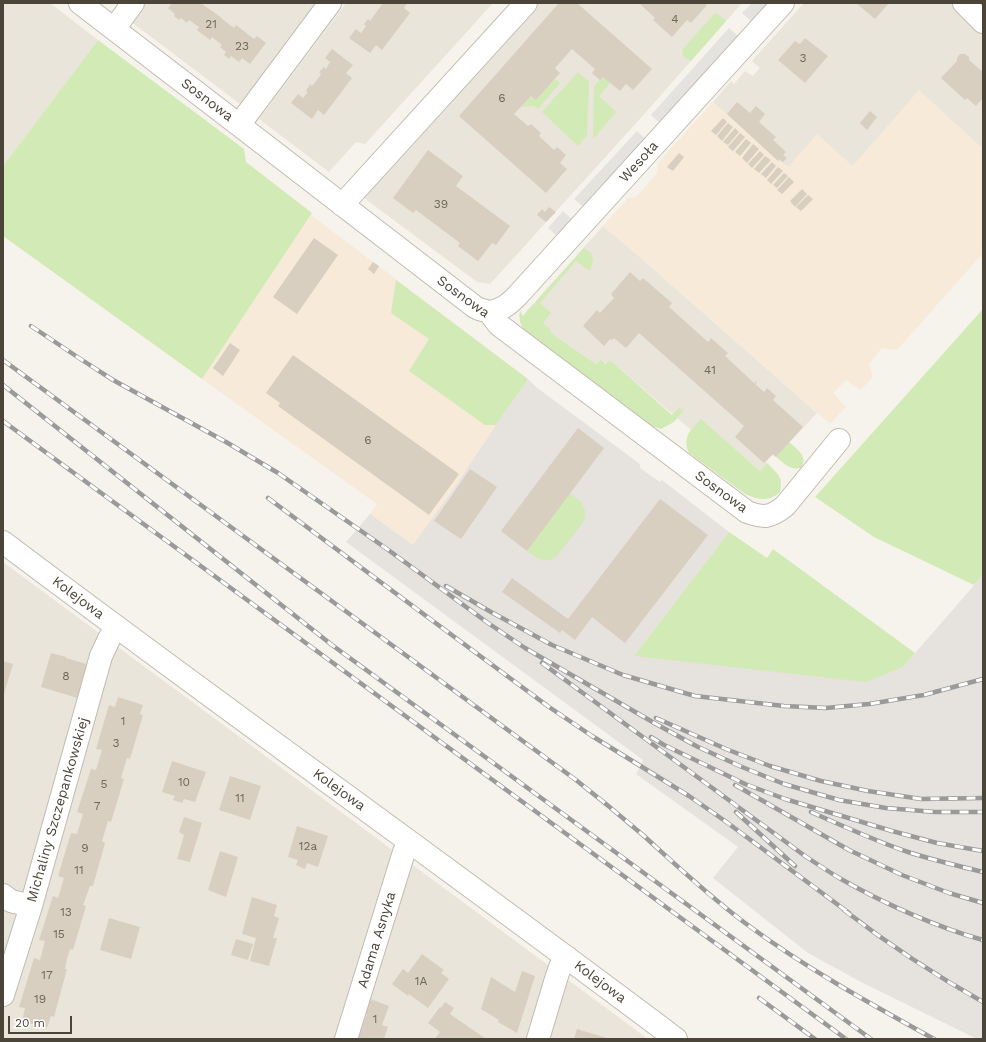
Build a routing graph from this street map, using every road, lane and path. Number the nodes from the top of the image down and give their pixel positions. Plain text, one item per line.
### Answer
1 (80, 3) edge
2 (133, 3) edge
3 (330, 3) edge
4 (526, 3) edge
5 (783, 3) edge
6 (964, 3) edge
7 (983, 22) edge
8 (114, 29) junction
9 (239, 125) junction
10 (342, 205) junction
11 (489, 312) junction
12 (839, 440) dead end
13 (3, 542) edge
14 (117, 628) junction
15 (410, 842) junction
16 (3, 895) edge
17 (31, 906) junction
18 (567, 957) junction
19 (3, 996) edge
20 (346, 1039) edge
21 (538, 1039) edge
22 (676, 1039) edge

1 - 8 street, Sosnowa
2 - 8 street
3 - 9 street
4 - 10 street
5 - 11 street, Wesoła
6 - 7 street
8 - 9 street, Sosnowa
9 - 10 street, Sosnowa
10 - 11 street, Sosnowa
11 - 12 street, Sosnowa
13 - 14 street, Kolejowa
14 - 15 street, Kolejowa
14 - 17 street, Michaliny Szczepankowskiej
15 - 18 street, Kolejowa
15 - 20 street, Adama Asnyka
16 - 17 street
17 - 19 street, Michaliny Szczepankowskiej
18 - 21 street
18 - 22 street, Kolejowa

